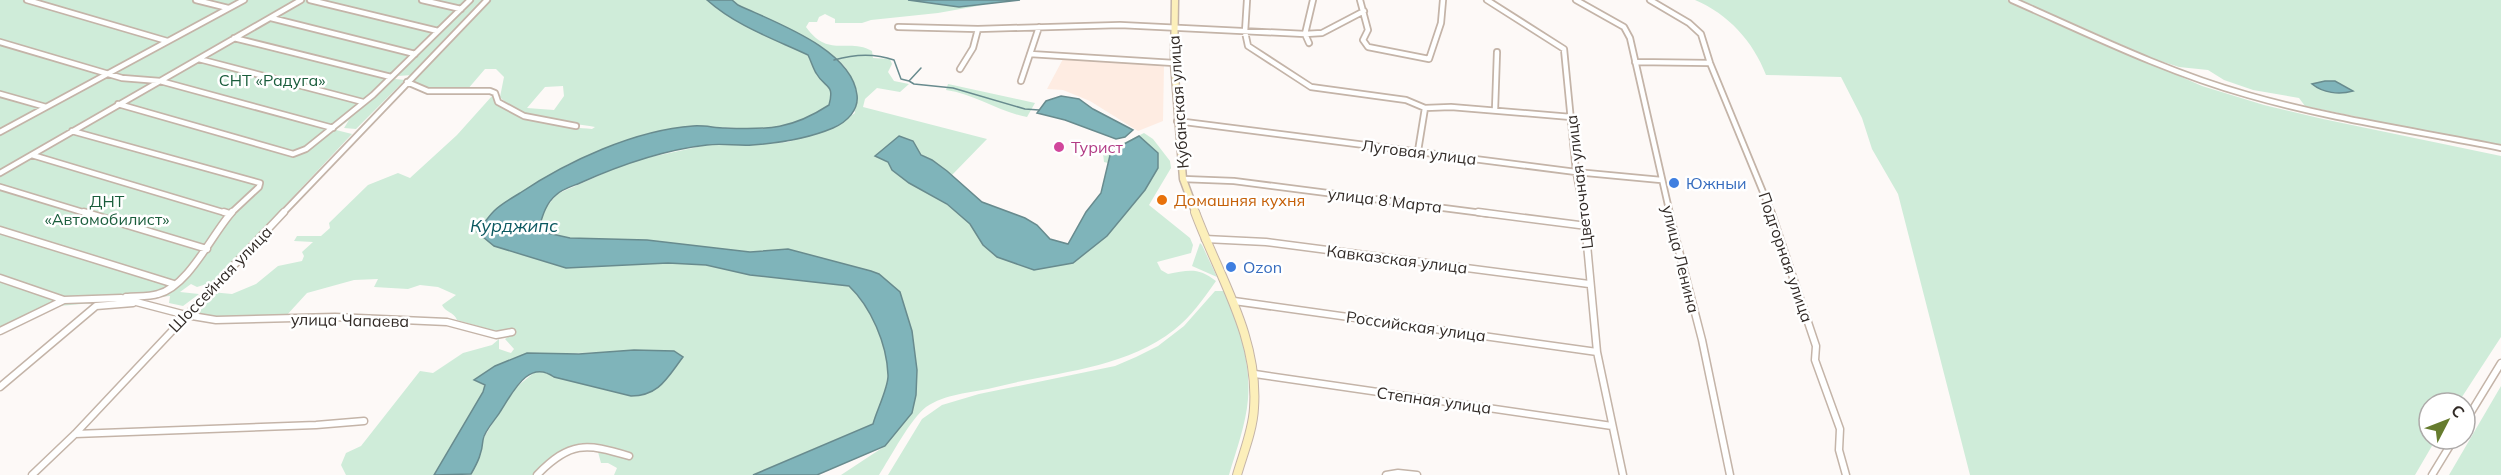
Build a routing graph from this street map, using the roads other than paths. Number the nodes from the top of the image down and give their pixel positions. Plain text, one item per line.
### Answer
1 (27, 0) edge
2 (196, 0) edge
3 (244, 0) edge
4 (301, 0) edge
5 (310, 0) edge
6 (422, 0) edge
7 (470, 0) edge
8 (488, 0) edge
9 (1175, 0) edge
10 (1247, 0) edge
11 (1313, 0) edge
12 (1360, 0) edge
13 (1443, 0) edge
14 (1487, 0) edge
15 (1576, 0) edge
16 (1650, 0) edge
17 (2012, 0) edge
18 (228, 8) junction
19 (461, 9) junction
20 (1364, 11) junction
21 (271, 18) junction
22 (1173, 26) junction
23 (898, 27) dead end
24 (1039, 27) junction
25 (978, 29) junction
26 (438, 31) junction
27 (1245, 32) junction
28 (1305, 34) junction
29 (234, 38) junction
30 (166, 41) junction
31 (0, 42) edge
32 (1309, 43) dead end
33 (1497, 52) dead end
34 (415, 54) junction
35 (1030, 54) junction
36 (199, 59) junction
37 (1635, 62) junction
38 (1174, 63) junction
39 (1710, 63) junction
40 (960, 69) dead end
41 (110, 74) junction
42 (391, 77) junction
43 (160, 81) junction
44 (1021, 81) dead end
45 (406, 82) junction
46 (1311, 87) joint
47 (0, 94) edge
48 (363, 102) junction
49 (118, 104) junction
50 (46, 107) junction
51 (1425, 108) junction
52 (1495, 110) junction
53 (1571, 117) junction
54 (1177, 121) junction
55 (576, 126) dead end
56 (333, 128) junction
57 (72, 131) junction
58 (0, 132) edge
59 (2501, 148) edge
60 (1418, 152) junction
61 (32, 154) junction
62 (1576, 172) junction
63 (0, 173) edge
64 (1183, 179) junction
65 (1661, 180) junction
66 (0, 187) edge
67 (230, 214) junction
68 (1587, 226) junction
69 (0, 230) edge
70 (1205, 239) junction
71 (207, 249) junction
72 (0, 278) edge
73 (174, 284) junction
74 (1589, 284) junction
75 (121, 298) junction
76 (64, 300) junction
77 (1234, 301) junction
78 (137, 302) junction
79 (186, 315) junction
80 (0, 330) edge
81 (513, 332) dead end
82 (1597, 352) junction
83 (2501, 363) edge
84 (1255, 374) junction
85 (0, 387) edge
86 (2477, 402) edge
87 (364, 421) dead end
88 (1612, 426) junction
89 (75, 434) junction
90 (2447, 451) edge
91 (629, 456) dead end
92 (32, 475) edge
93 (537, 475) edge
94 (1237, 475) edge
95 (1386, 475) edge
96 (1417, 475) edge
97 (1623, 475) edge
98 (1730, 475) edge
99 (1846, 475) edge
100 (2432, 475) edge

1 - 30 street
2 - 18 street
3 - 18 street
4 - 21 street
5 - 26 street
6 - 19 street
7 - 19 street
8 - 45 street, Шоссейная улица
9 - 22 main road, Кубанская улица
10 - 27 street
11 - 28 street
12 - 20 street
13 - 20 street
14 - 53 street, Цветочная улица
15 - 37 street, улица Ленина
16 - 39 street, Подгорная улица
17 - 59 street
18 - 30 street
19 - 26 street
20 - 28 street
21 - 29 street
21 - 34 street
22 - 24 street
22 - 27 street
22 - 38 main road, Кубанская улица
23 - 25 street
24 - 25 street
24 - 35 street
25 - 40 street
26 - 34 street
27 - 28 street
27 - 46 street
28 - 32 street
29 - 36 street
29 - 42 street
30 - 41 street
31 - 41 street
33 - 52 street
34 - 42 street
35 - 38 street
35 - 44 street
36 - 43 street
36 - 48 street
37 - 39 street
37 - 65 street, улица Ленина
38 - 54 main road, Кубанская улица
39 - 99 street, Подгорная улица
41 - 43 street
41 - 50 street
42 - 48 street
43 - 49 street
43 - 56 street
45 - 55 street
45 - 79 street, Шоссейная улица
46 - 51 street
47 - 50 street
48 - 56 street
49 - 56 street
49 - 57 street
50 - 58 street
51 - 52 street
51 - 60 street
52 - 53 street
53 - 62 street, Цветочная улица
54 - 60 street, Луговая улица
54 - 64 main road, Кубанская улица
57 - 61 street
57 - 67 street
60 - 62 street, Луговая улица
61 - 63 street
61 - 67 street
62 - 65 street, Луговая улица
62 - 68 street, Цветочная улица
64 - 68 street, улица 8 Марта
64 - 70 main road, Кубанская улица
65 - 98 street, улица Ленина
66 - 71 street
67 - 71 street
68 - 74 street, Цветочная улица
69 - 73 street
70 - 74 street, Кавказская улица
70 - 77 main road, Кубанская улица
71 - 73 street
72 - 76 street
73 - 75 street
74 - 82 street, Цветочная улица
75 - 76 street
75 - 78 street, улица Чапаева
76 - 80 street
77 - 82 street, Российская улица
77 - 84 main road, Кубанская улица
78 - 79 street, улица Чапаева
78 - 85 street
79 - 81 street, улица Чапаева
79 - 89 street, Шоссейная улица
82 - 88 street, Цветочная улица
83 - 86 street
84 - 88 street, Степная улица
84 - 94 main road, Кубанская улица
87 - 89 street
88 - 97 street, Цветочная улица
89 - 92 street, Шоссейная улица
90 - 100 street
91 - 93 street
95 - 96 street

